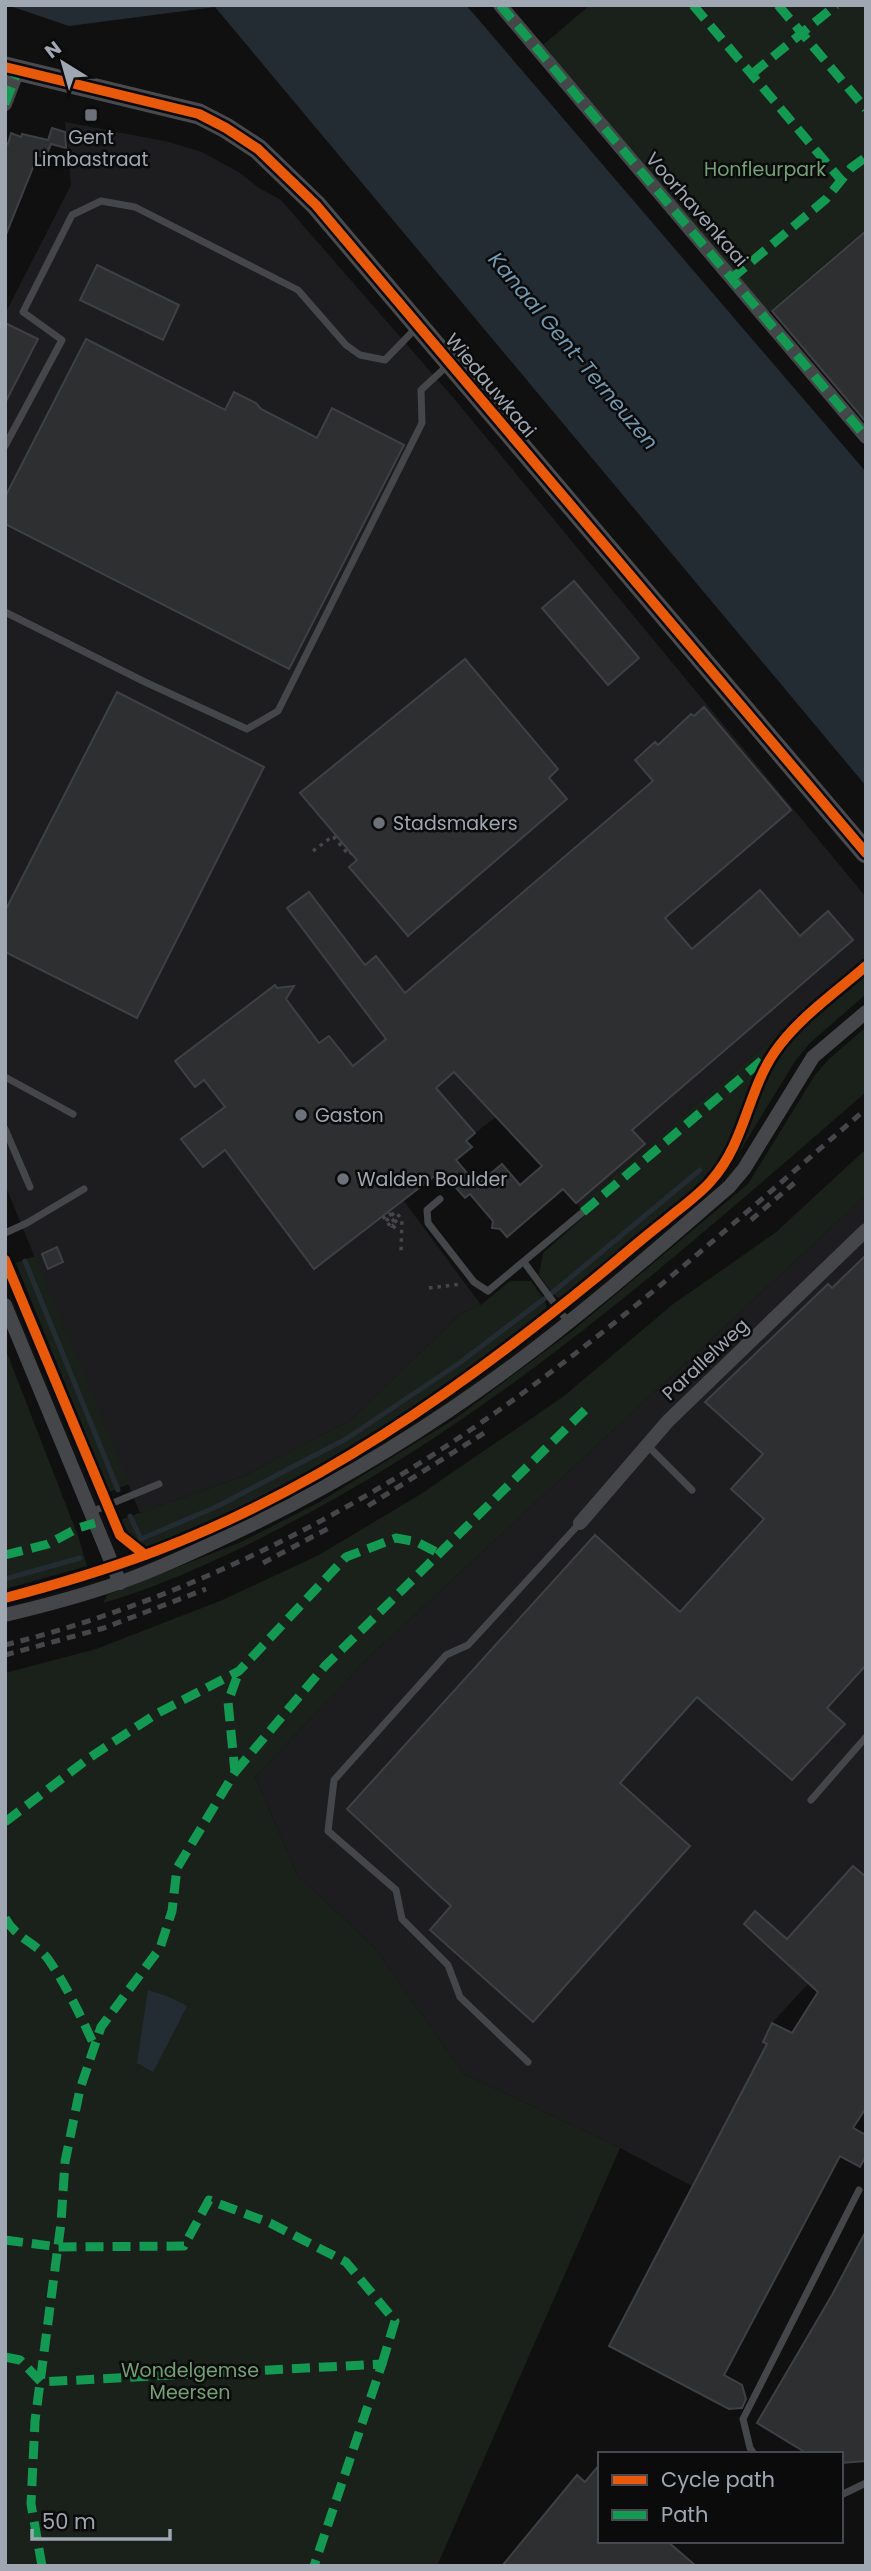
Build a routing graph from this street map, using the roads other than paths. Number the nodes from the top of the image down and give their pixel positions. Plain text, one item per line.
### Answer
1 (500, 5) edge
2 (12, 68) edge
3 (5, 104) edge
4 (418, 327) junction
5 (449, 364) junction
6 (866, 437) edge
7 (5, 446) edge
8 (5, 612) edge
9 (866, 853) edge
10 (866, 1012) edge
11 (5, 1077) edge
12 (73, 1114) dead end
13 (5, 1129) edge
14 (30, 1187) dead end
15 (84, 1189) dead end
16 (440, 1199) dead end
17 (583, 1212) dead end
18 (866, 1230) edge
19 (5, 1233) edge
20 (524, 1262) junction
21 (5, 1305) edge
22 (568, 1322) junction
23 (648, 1446) junction
24 (159, 1484) dead end
25 (692, 1490) dead end
26 (91, 1512) junction
27 (580, 1523) joint
28 (120, 1583) junction
29 (5, 1615) edge
30 (866, 1737) edge
31 (811, 1800) dead end
32 (528, 2062) dead end
33 (859, 2190) dead end
34 (753, 2452) edge
35 (866, 2483) edge
36 (843, 2494) edge

1 - 6 street, Voorhavenkaai
2 - 3 street
2 - 4 main road, Wiedauwkaai
4 - 5 main road, Wiedauwkaai
4 - 7 lane
5 - 8 lane
5 - 9 main road, Wiedauwkaai
10 - 22 street
11 - 12 lane
13 - 14 lane
15 - 19 lane
16 - 20 lane
17 - 20 lane
18 - 23 street, Parallelweg
20 - 22 lane
21 - 26 street
22 - 28 street
23 - 25 lane
23 - 27 street, Parallelweg
24 - 26 lane
26 - 28 street
27 - 32 lane
28 - 29 street
30 - 31 lane
33 - 34 lane
35 - 36 lane

